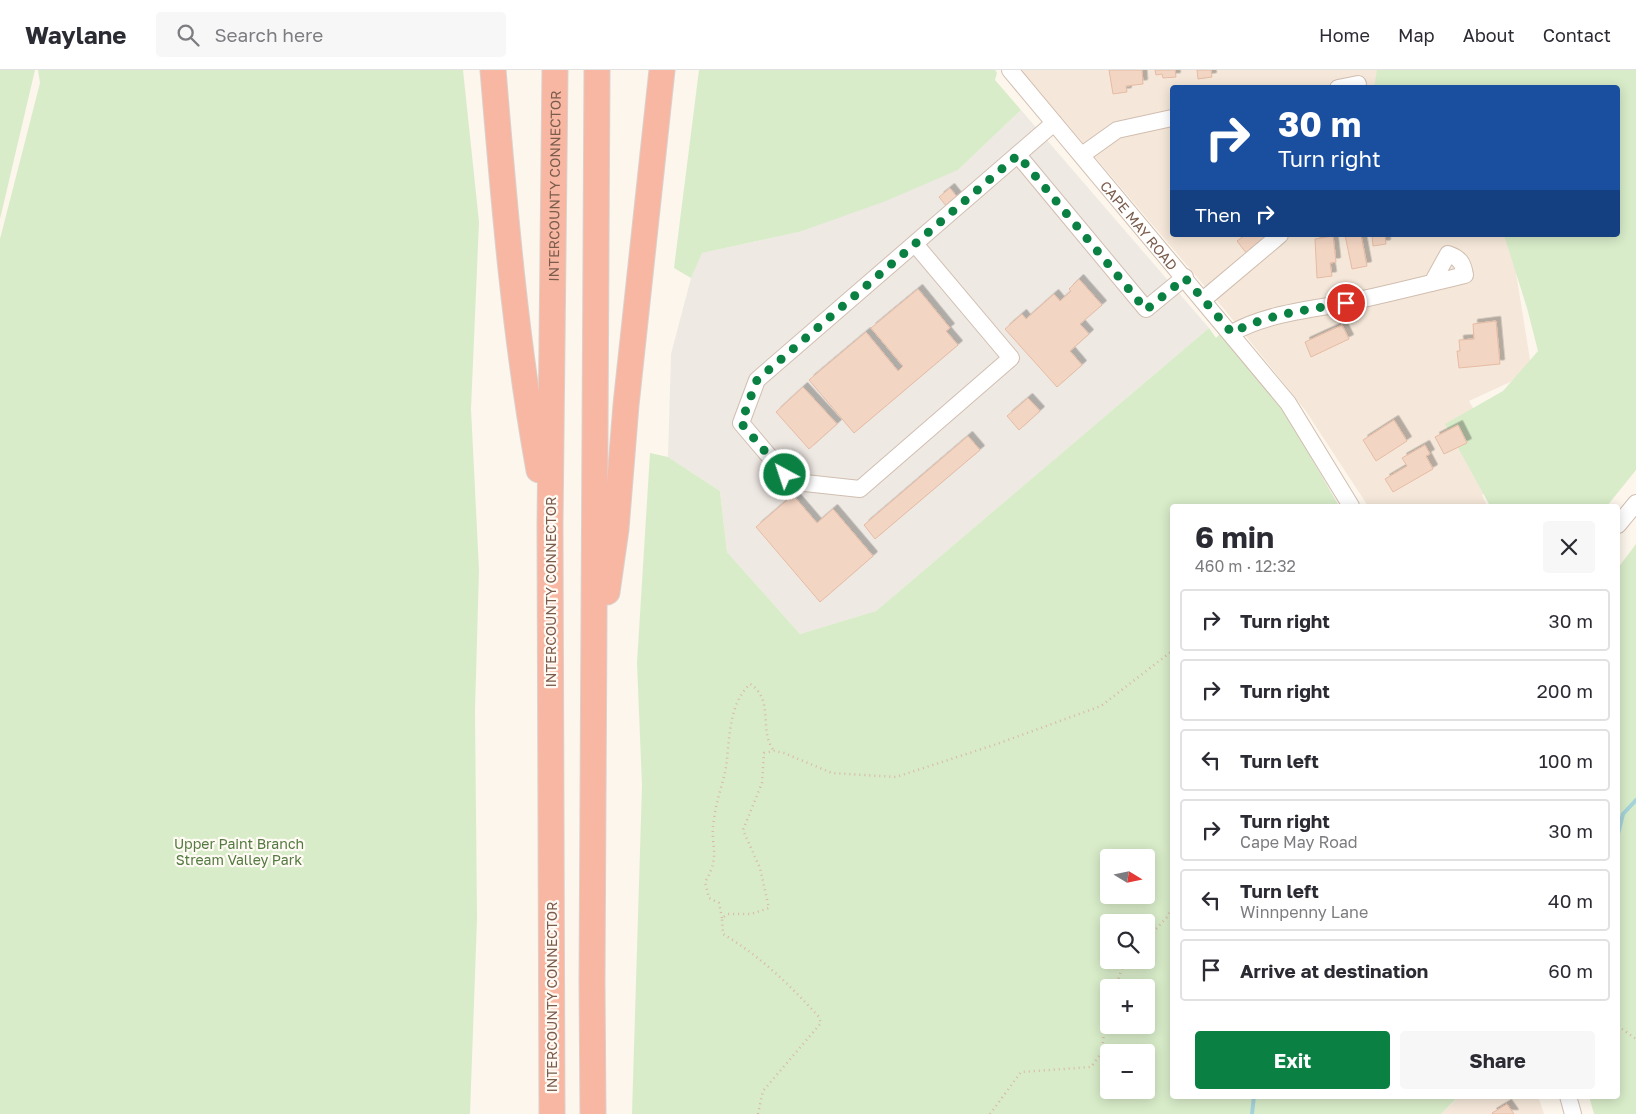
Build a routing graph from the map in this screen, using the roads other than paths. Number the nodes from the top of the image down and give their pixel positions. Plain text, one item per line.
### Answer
1 (493, 70) edge
2 (555, 70) edge
3 (598, 70) edge
4 (662, 70) edge
5 (1010, 70) edge
6 (1358, 84) dead end
7 (1353, 85) edge
8 (1170, 118) edge
9 (1054, 123) junction
10 (1018, 155) junction
11 (1082, 156) junction
12 (1278, 237) edge
13 (915, 244) junction
14 (1185, 278) junction
15 (1432, 283) dead end
16 (1204, 300) junction
17 (1232, 333) junction
18 (1636, 503) edge
19 (1349, 504) edge
20 (1620, 523) edge
21 (550, 525) junction
22 (594, 678) junction
23 (1569, 1099) edge
24 (552, 1114) edge
25 (593, 1114) edge
26 (1573, 1114) edge

1 - 21 highway
2 - 21 highway, INTERCOUNTY CONNECTOR
3 - 22 highway
4 - 22 highway
5 - 9 street, CAPE MAY ROAD
6 - 7 street
8 - 11 street
9 - 10 street
9 - 11 street, CAPE MAY ROAD
10 - 13 street
10 - 14 street
11 - 14 street, CAPE MAY ROAD
12 - 16 street
13 - 13 street
14 - 16 street, CAPE MAY ROAD
15 - 17 street
16 - 17 street, CAPE MAY ROAD
17 - 19 street, CAPE MAY ROAD
18 - 20 street
21 - 24 highway, INTERCOUNTY CONNECTOR
22 - 25 highway
23 - 26 street

